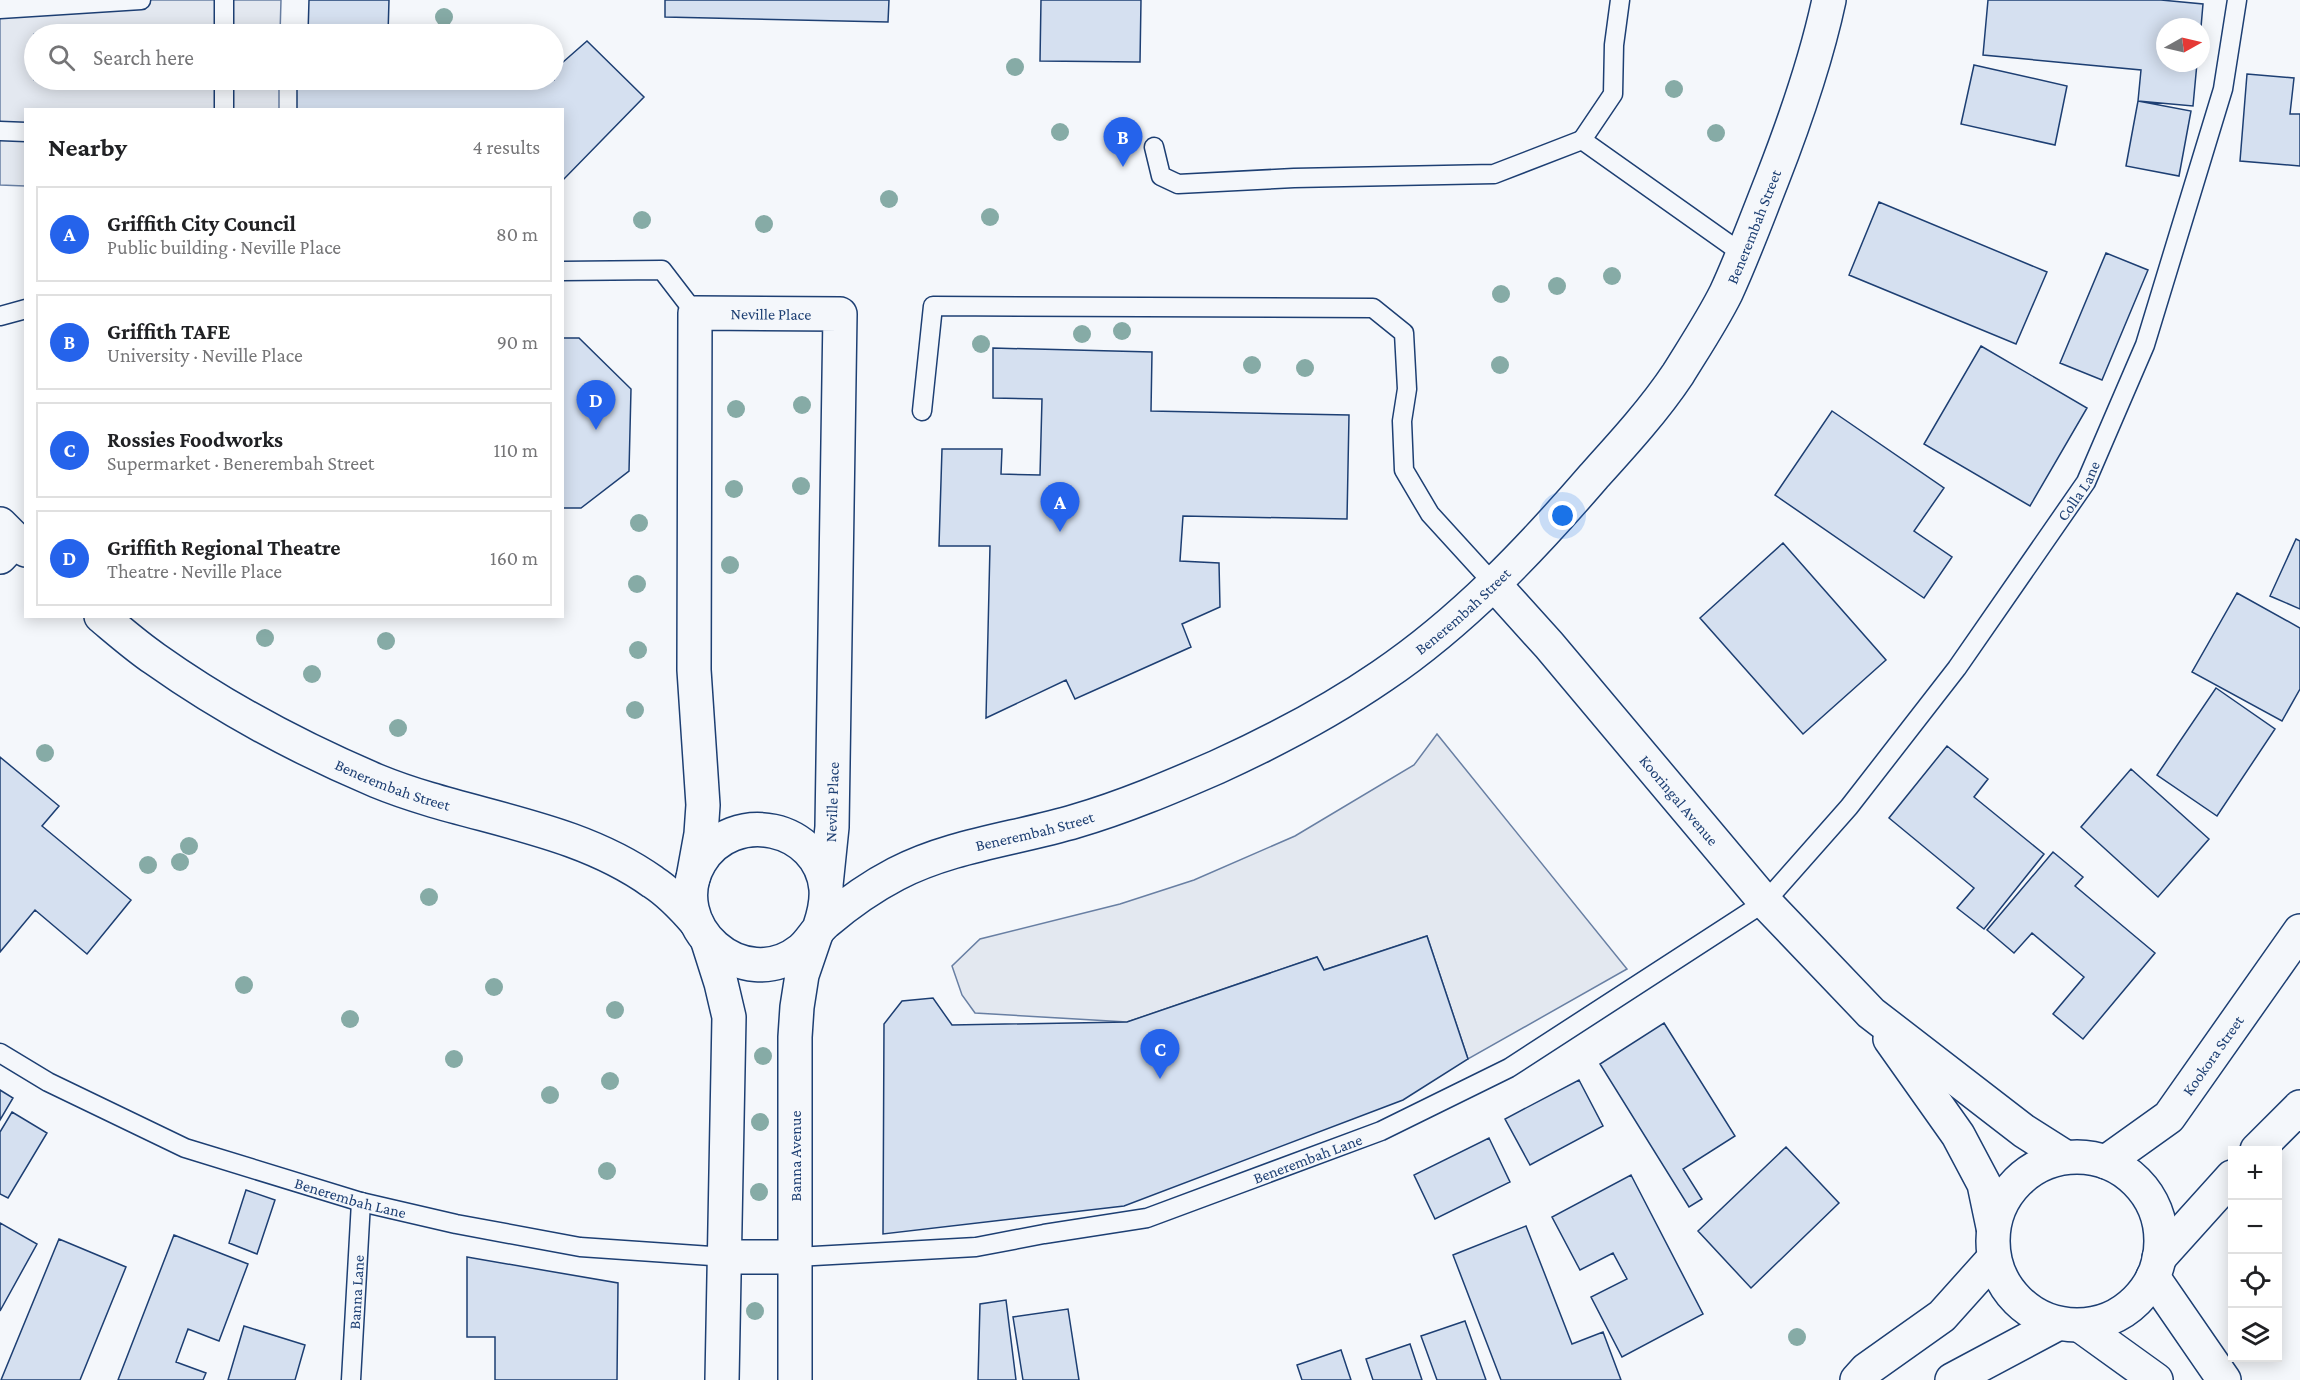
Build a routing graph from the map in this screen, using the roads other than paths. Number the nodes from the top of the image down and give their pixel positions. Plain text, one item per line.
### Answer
1 (141, 0) edge
2 (224, 0) edge
3 (1620, 0) edge
4 (1829, 0) edge
5 (2236, 0) edge
6 (0, 9) edge
7 (224, 24) edge
8 (224, 90) edge
9 (224, 108) edge
10 (0, 131) edge
11 (24, 132) edge
12 (1582, 140) junction
13 (1154, 147) dead end
14 (1743, 254) junction
15 (564, 271) edge
16 (24, 310) edge
17 (695, 313) junction
18 (0, 316) edge
19 (922, 411) dead end
20 (1493, 583) junction
21 (104, 618) edge
22 (693, 878) junction
23 (826, 885) junction
24 (1765, 902) junction
25 (818, 930) junction
26 (2300, 931) edge
27 (702, 932) junction
28 (1871, 1013) junction
29 (0, 1053) edge
30 (2300, 1107) edge
31 (2261, 1146) edge
32 (2065, 1157) junction
33 (2106, 1162) junction
34 (2228, 1182) edge
35 (362, 1202) junction
36 (1994, 1242) junction
37 (726, 1257) junction
38 (796, 1257) junction
39 (2156, 1268) junction
40 (2069, 1325) junction
41 (351, 1380) edge
42 (722, 1380) edge
43 (795, 1380) edge
44 (1857, 1380) edge
45 (1952, 1380) edge
46 (2156, 1380) edge
47 (2224, 1380) edge

1 - 6 lane
2 - 7 lane
3 - 12 lane
4 - 14 street, Benerembah Street
5 - 24 lane, Colla Lane
8 - 9 lane
10 - 11 lane
12 - 13 lane
12 - 14 lane
14 - 20 street, Benerembah Street
15 - 17 lane
16 - 18 lane
17 - 22 street
17 - 23 street, Neville Place
19 - 20 lane
20 - 24 street, Kooringal Avenue
20 - 25 street, Benerembah Street
21 - 27 street, Benerembah Street
22 - 23 street
22 - 27 street
23 - 25 street
24 - 28 street, Kooringal Avenue
24 - 38 lane, Benerembah Lane
25 - 27 street
25 - 38 street, Banna Avenue
26 - 33 street, Kookora Street
27 - 37 street
28 - 32 street, Kooringal Avenue
28 - 36 street, Kooringal Avenue
29 - 35 lane, Benerembah Lane
30 - 31 street
32 - 33 street
32 - 36 street
33 - 39 street
34 - 39 street
35 - 37 lane, Benerembah Lane
35 - 41 lane, Banna Lane
36 - 40 street
36 - 44 street
37 - 38 street
37 - 42 street
38 - 43 street, Banna Avenue
39 - 40 street
39 - 47 street
40 - 45 street
40 - 46 street

